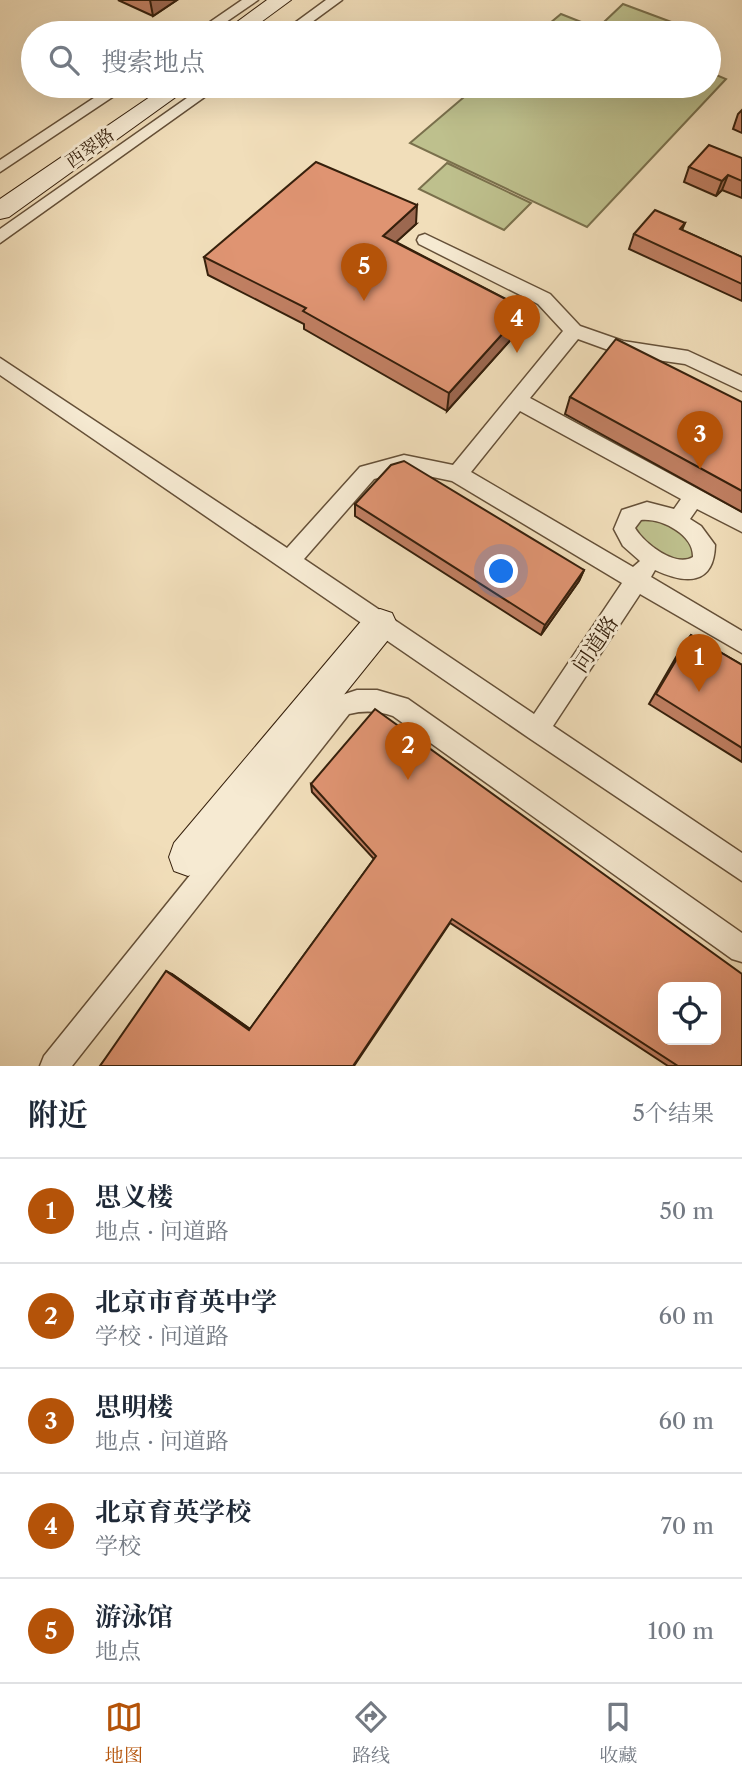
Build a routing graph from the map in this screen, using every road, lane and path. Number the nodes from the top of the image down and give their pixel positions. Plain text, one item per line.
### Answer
1 (251, 0) edge
2 (281, 0) edge
3 (304, 0) edge
4 (335, 0) edge
5 (219, 21) edge
6 (250, 21) edge
7 (273, 21) edge
8 (305, 21) edge
9 (104, 98) edge
10 (135, 98) edge
11 (163, 98) edge
12 (197, 98) edge
13 (0, 167) edge
14 (0, 188) edge
15 (0, 211) edge
16 (0, 237) edge
17 (425, 240) dead end
18 (574, 331) junction
19 (0, 365) edge
20 (742, 384) edge
21 (517, 400) junction
22 (457, 474) junction
23 (694, 497) junction
24 (677, 521) junction
25 (742, 523) edge
26 (652, 558) junction
27 (288, 562) junction
28 (637, 580) junction
29 (380, 624) junction
30 (742, 643) edge
31 (537, 730) junction
32 (188, 857) dead end
33 (742, 868) edge
34 (742, 949) edge
35 (54, 1066) edge

1 - 5 street
2 - 6 main road
3 - 7 main road
4 - 8 street
9 - 13 street
10 - 14 main road, 西翠路
11 - 15 main road, 西翠路
12 - 16 street
17 - 18 street
18 - 20 street
18 - 21 street
19 - 27 street
21 - 22 street
21 - 23 street
22 - 27 street
22 - 28 street
23 - 24 street
23 - 25 street
24 - 26 street
24 - 26 street
26 - 28 street, 问道路
27 - 29 street
28 - 30 street
28 - 31 street, 问道路
29 - 31 street
29 - 32 main road
31 - 33 street
34 - 35 street

